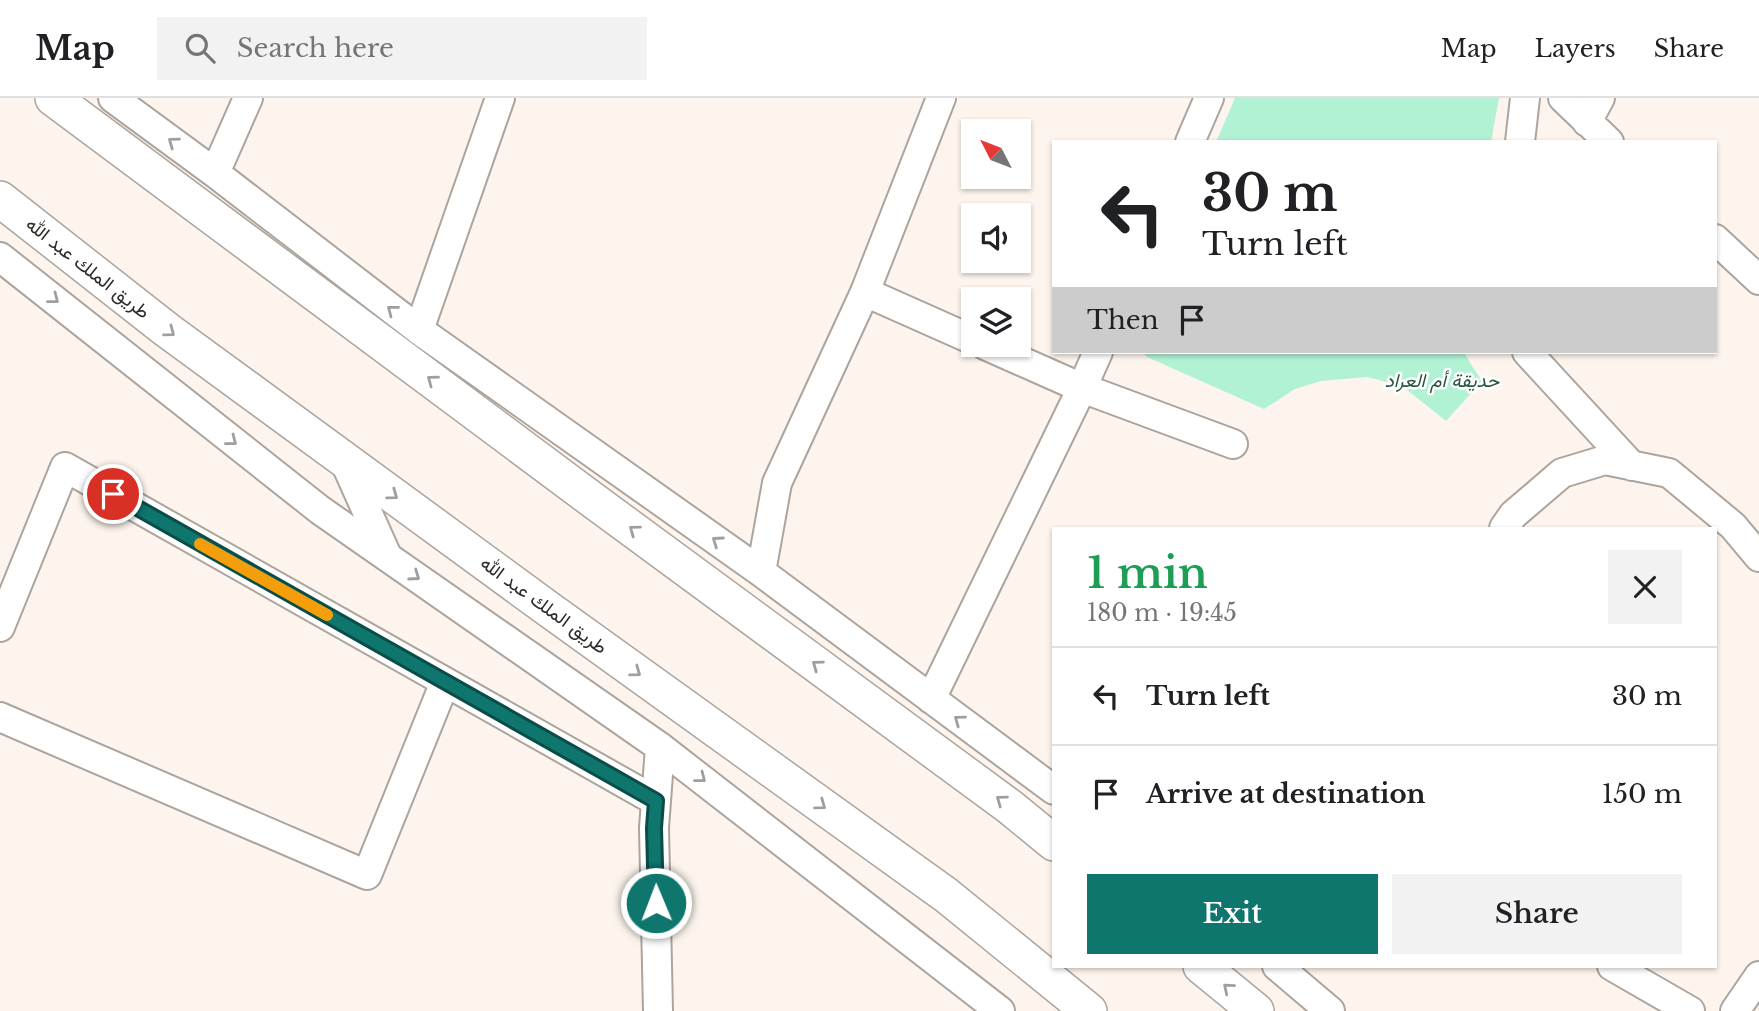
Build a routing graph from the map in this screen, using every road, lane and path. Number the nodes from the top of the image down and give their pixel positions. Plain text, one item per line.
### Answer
1 (53, 98) edge
2 (113, 98) edge
3 (248, 98) edge
4 (500, 98) edge
5 (941, 98) edge
6 (1209, 98) edge
7 (1525, 98) edge
8 (1563, 98) edge
9 (1594, 110) edge
10 (1191, 140) edge
11 (1520, 140) edge
12 (1608, 140) edge
13 (215, 173) junction
14 (0, 199) edge
15 (1717, 241) edge
16 (0, 257) edge
17 (1759, 280) edge
18 (865, 292) junction
19 (419, 330) junction
20 (961, 335) edge
21 (1097, 354) edge
22 (1529, 354) edge
23 (1012, 357) edge
24 (1082, 388) junction
25 (472, 410) junction
26 (542, 417) junction
27 (1233, 444) dead end
28 (344, 460) junction
29 (1632, 466) junction
30 (1505, 527) edge
31 (1759, 556) edge
32 (388, 558) junction
33 (761, 572) junction
34 (0, 627) edge
35 (445, 682) junction
36 (931, 699) junction
37 (0, 716) edge
38 (660, 747) junction
39 (1052, 789) edge
40 (656, 801) junction
41 (1052, 841) edge
42 (1203, 968) edge
43 (1280, 968) edge
44 (1615, 968) edge
45 (1759, 976) edge
46 (658, 1011) edge
47 (1000, 1011) edge
48 (1089, 1011) edge
49 (1255, 1011) edge
50 (1330, 1011) edge
51 (1690, 1011) edge
52 (1735, 1011) edge

25 -> 1 main road
13 -> 2 street
3 - 13 street
4 - 19 street
5 - 18 street
6 - 10 street
7 - 11 street
8 - 9 street
9 - 12 street
19 -> 13 street
14 -> 28 main road, طريق الملك عبد الله
15 - 17 street
16 -> 32 street
18 - 20 street
18 - 33 street
19 - 26 street
21 - 24 street
22 - 29 street
23 - 24 street
24 - 27 street
24 - 36 street
25 - 26 street
41 -> 25 main road
33 -> 26 street
28 - 32 street
28 -> 48 main road, طريق الملك عبد الله
29 - 30 street
29 - 31 street
32 -> 38 street
33 - 36 street
34 - 35 street
35 - 37 street
35 - 40 street
39 -> 36 street
38 - 40 street
38 -> 47 street
40 - 46 street
49 -> 42 main road
43 - 50 street
44 - 51 street
45 - 52 street

